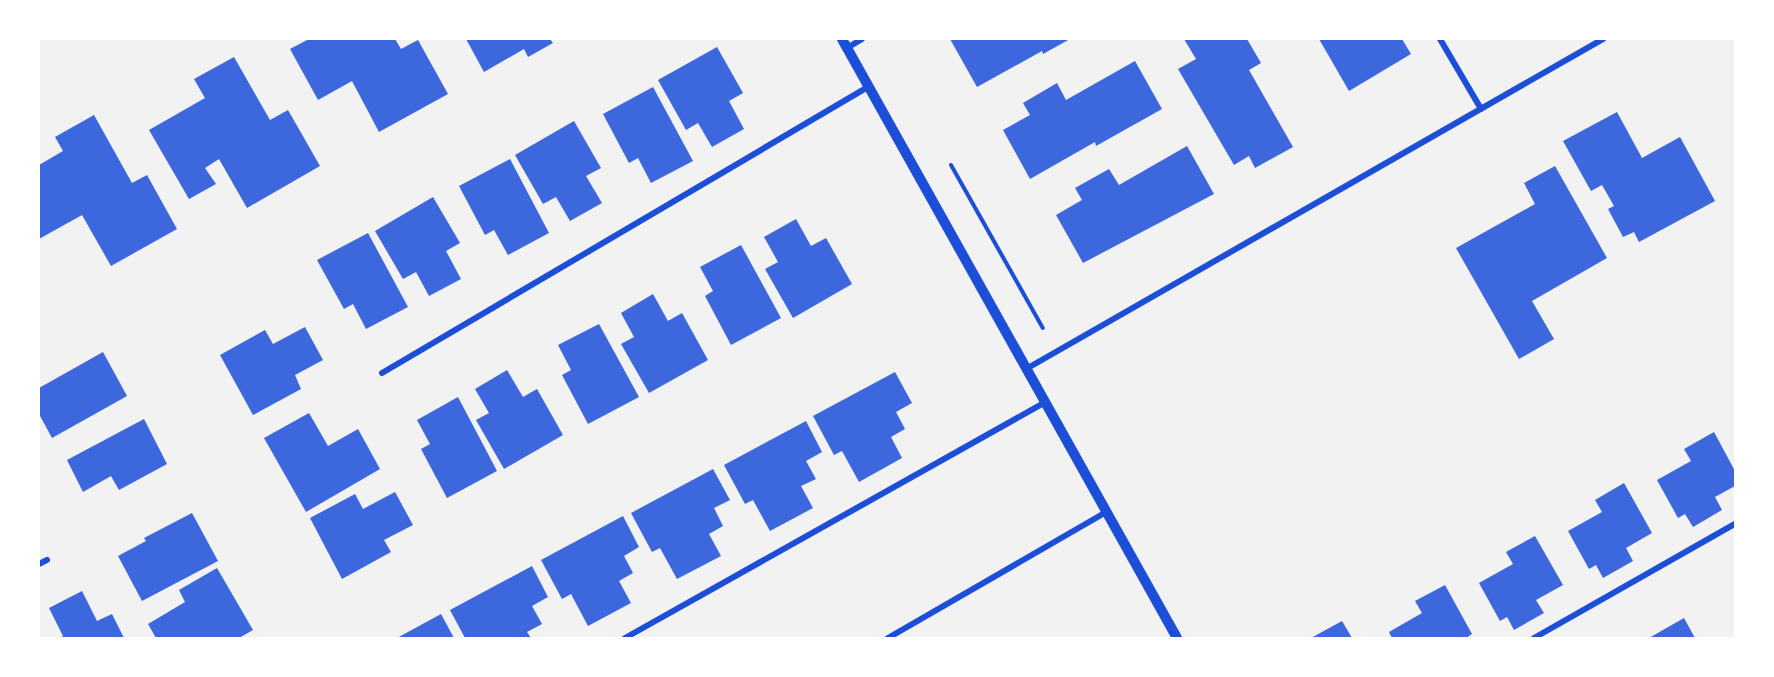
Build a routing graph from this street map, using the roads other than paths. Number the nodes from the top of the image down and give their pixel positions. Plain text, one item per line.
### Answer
1 (862, 39) edge
2 (1440, 39) edge
3 (1603, 39) edge
4 (844, 44) edge
5 (868, 87) junction
6 (1481, 109) junction
7 (1026, 369) junction
8 (382, 373) dead end
9 (1045, 402) junction
10 (1106, 512) junction
11 (1735, 524) edge
12 (47, 560) dead end
13 (39, 564) edge
14 (626, 638) edge
15 (888, 638) edge
16 (1177, 638) edge
17 (1534, 638) edge

1 - 4 street
2 - 6 street
3 - 6 street
4 - 5 street
5 - 7 street
5 - 8 street
6 - 7 street
7 - 9 street
9 - 10 street
9 - 14 street
10 - 15 street
10 - 16 street
11 - 17 street
12 - 13 street

